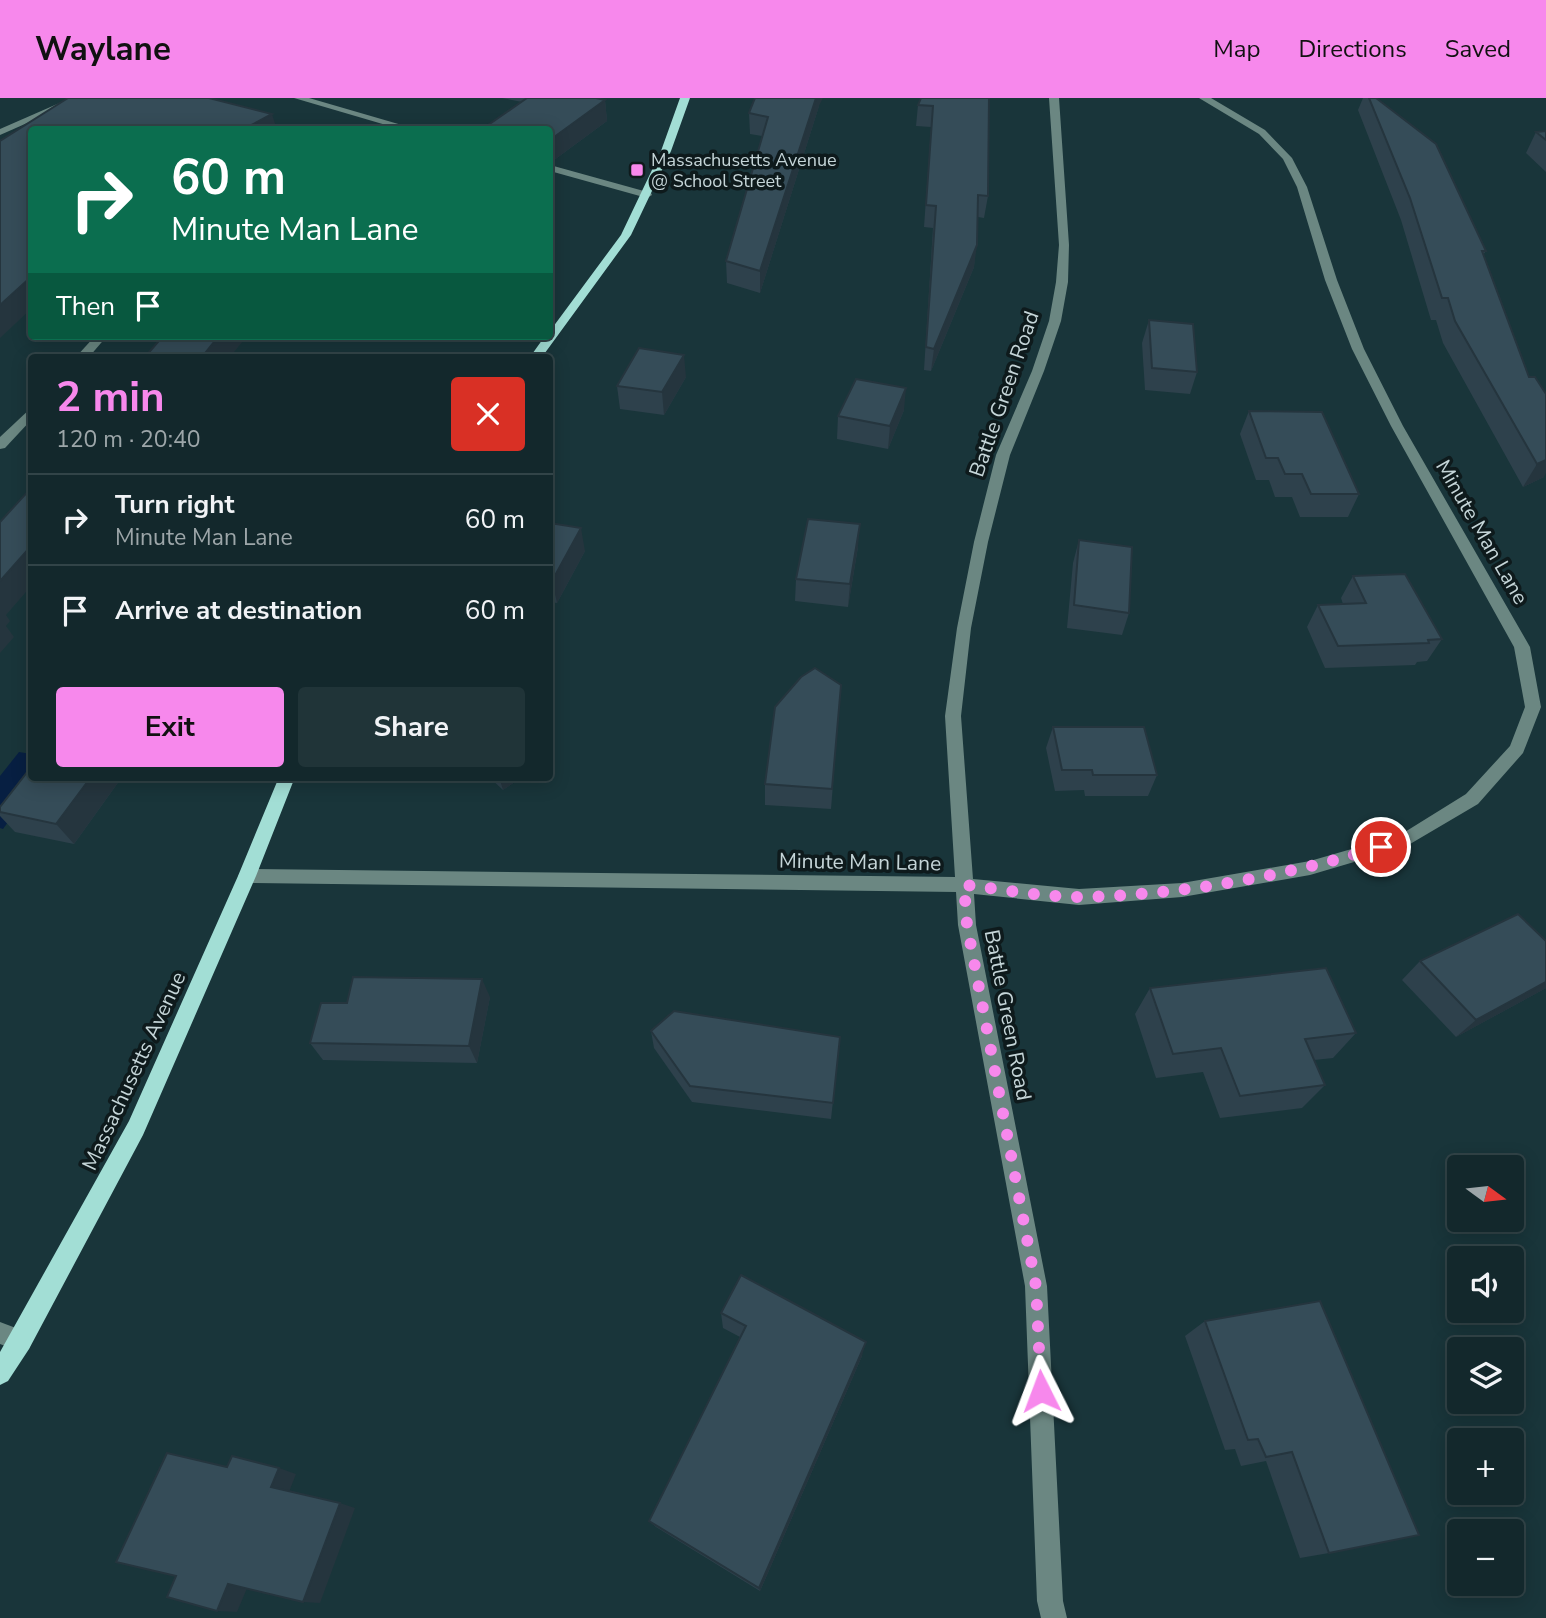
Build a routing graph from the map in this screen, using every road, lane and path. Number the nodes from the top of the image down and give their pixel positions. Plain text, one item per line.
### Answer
1 (79, 98) edge
2 (299, 98) edge
3 (685, 98) edge
4 (1054, 98) edge
5 (1204, 98) edge
6 (384, 121) junction
7 (376, 126) edge
8 (401, 126) edge
9 (0, 132) edge
10 (553, 168) edge
11 (647, 195) junction
12 (553, 334) edge
13 (97, 340) edge
14 (85, 354) edge
15 (28, 415) edge
16 (0, 445) edge
17 (285, 781) edge
18 (247, 876) junction
19 (964, 885) junction
20 (10, 1337) edge
21 (0, 1373) edge
22 (1054, 1618) edge

1 - 9 street
2 - 6 street
3 - 11 main road
4 - 19 street, Battle Green Road
5 - 19 street, Minute Man Lane
6 - 7 street
6 - 8 street
10 - 11 street
11 - 12 main road
13 - 14 street
15 - 16 street
17 - 18 main road, Massachusetts Avenue
18 - 19 street, Minute Man Lane
18 - 20 main road, Massachusetts Avenue
19 - 22 street, Battle Green Road
20 - 21 main road, Massachusetts Avenue

